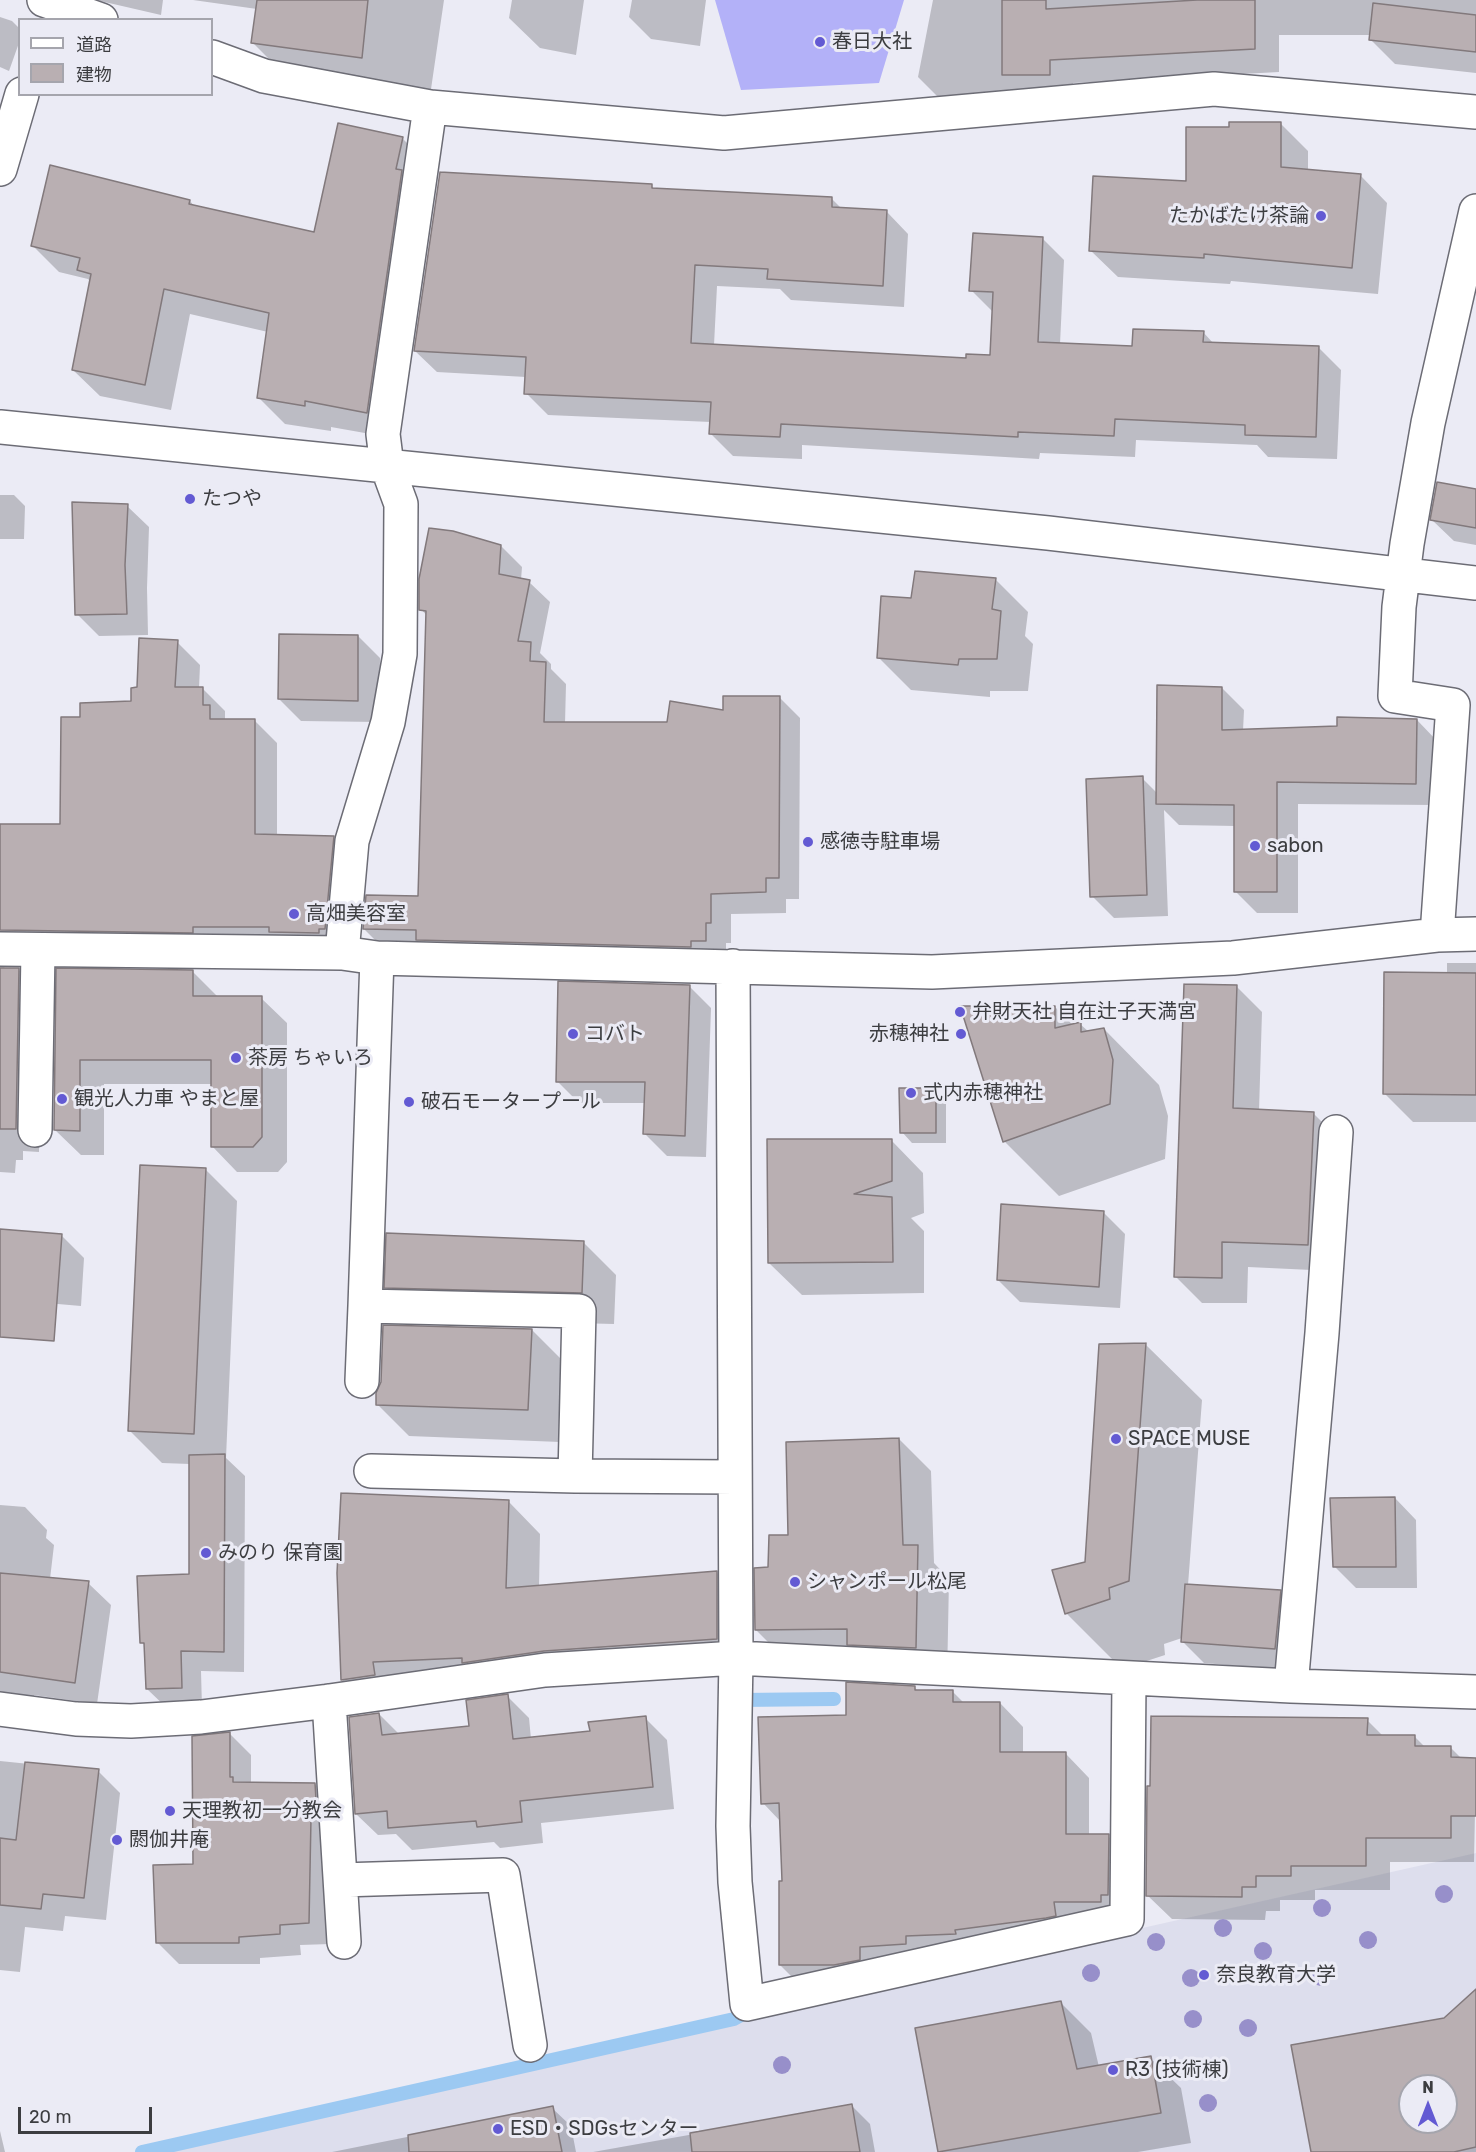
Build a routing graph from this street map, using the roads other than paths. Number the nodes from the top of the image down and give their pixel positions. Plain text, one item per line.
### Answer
1 (46, 7) edge
2 (93, 18) edge
3 (213, 57) edge
4 (21, 96) edge
5 (430, 107) junction
6 (1476, 112) edge
7 (0, 169) edge
8 (1476, 211) edge
9 (0, 427) edge
10 (387, 466) junction
11 (1402, 575) junction
12 (1476, 583) edge
13 (1476, 934) edge
14 (1437, 935) junction
15 (0, 949) edge
16 (38, 950) junction
17 (342, 953) junction
18 (377, 958) junction
19 (733, 966) junction
20 (35, 1130) dead end
21 (1336, 1132) dead end
22 (364, 1306) junction
23 (362, 1381) dead end
24 (371, 1471) dead end
25 (575, 1476) junction
26 (735, 1477) junction
27 (736, 1658) junction
28 (1129, 1678) junction
29 (1291, 1686) junction
30 (1476, 1692) edge
31 (329, 1701) junction
32 (0, 1709) edge
33 (341, 1880) junction
34 (344, 1942) dead end
35 (530, 2045) dead end

1 - 2 street
3 - 5 street
4 - 7 street
5 - 6 street
5 - 10 street
8 - 11 street
9 - 10 street
10 - 11 street
10 - 17 street
11 - 12 street
11 - 14 street
13 - 14 street
14 - 19 street
15 - 16 street
16 - 17 street
16 - 20 street
17 - 18 street
18 - 19 street
18 - 22 street
19 - 26 street
21 - 29 street
22 - 23 street
22 - 25 street
24 - 25 street
25 - 26 street
26 - 27 street
27 - 28 street
27 - 28 street
27 - 31 street
28 - 29 street
29 - 30 street
31 - 32 street
31 - 33 street
33 - 34 street
33 - 35 street

